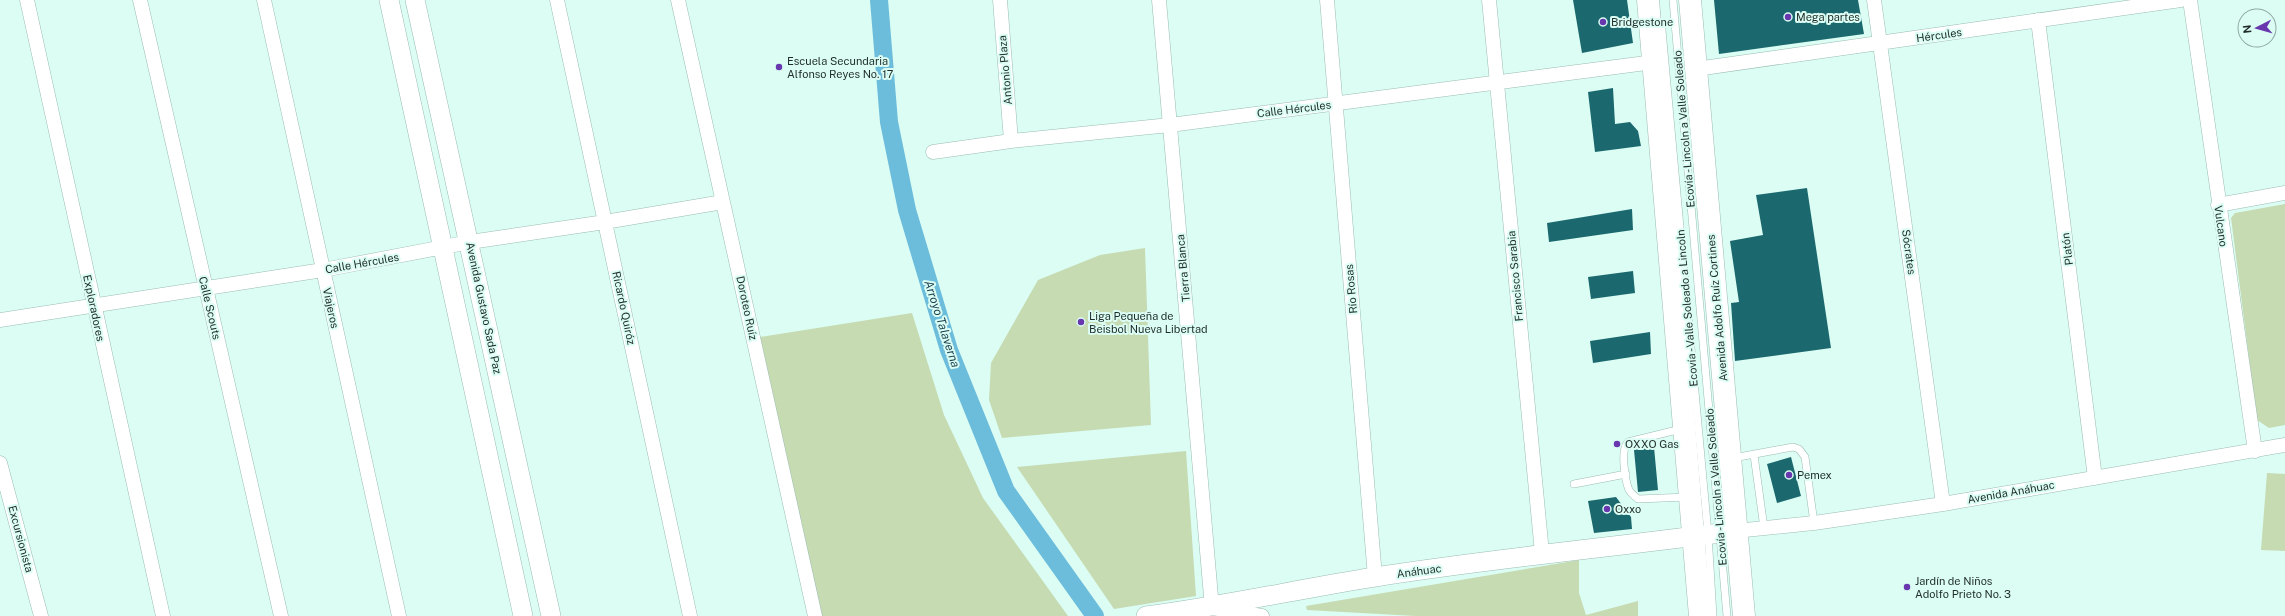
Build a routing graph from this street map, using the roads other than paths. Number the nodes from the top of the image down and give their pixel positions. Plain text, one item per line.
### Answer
1 (27, 0) edge
2 (140, 0) edge
3 (264, 0) edge
4 (389, 0) edge
5 (416, 0) edge
6 (557, 0) edge
7 (678, 0) edge
8 (1000, 0) edge
9 (1159, 0) edge
10 (1327, 0) edge
11 (1489, 0) edge
12 (1648, 0) edge
13 (1673, 0) edge
14 (1690, 0) edge
15 (1874, 0) edge
16 (2181, 0) edge
17 (2190, 0) edge
18 (2038, 20) junction
19 (1661, 24) dead end
20 (1880, 43) junction
21 (1654, 62) junction
22 (1696, 69) junction
23 (1497, 83) junction
24 (1336, 104) junction
25 (1170, 125) junction
26 (1011, 141) junction
27 (933, 152) dead end
28 (2285, 192) edge
29 (723, 202) junction
30 (2218, 205) junction
31 (606, 222) junction
32 (470, 242) junction
33 (444, 248) junction
34 (323, 270) junction
35 (205, 288) junction
36 (93, 305) junction
37 (0, 320) edge
38 (1685, 428) junction
39 (2285, 445) edge
40 (2255, 451) junction
41 (1754, 455) junction
42 (1730, 458) junction
43 (0, 463) edge
44 (1626, 474) junction
45 (2095, 478) junction
46 (1574, 484) dead end
47 (1691, 497) junction
48 (1943, 504) junction
49 (1814, 523) junction
50 (1764, 528) junction
51 (1714, 533) junction
52 (1542, 553) junction
53 (1375, 577) junction
54 (1212, 608) junction
55 (42, 616) edge
56 (162, 616) edge
57 (281, 616) edge
58 (399, 616) edge
59 (523, 616) edge
60 (551, 616) edge
61 (690, 616) edge
62 (815, 616) edge
63 (1146, 616) edge
64 (1262, 616) edge
65 (1700, 616) edge
66 (1713, 616) edge
67 (1726, 616) edge
68 (1744, 616) edge

1 - 36 street, Exploradores
2 - 35 street, Calle Scouts
3 - 34 street, Viajeros
4 - 33 street
5 - 32 street, Avenida Gustavo Sada Paz
6 - 31 street, Ricardo Quiróz
7 - 29 street, Doroteo Ruíz
8 - 26 street, Antonio Plaza
9 - 25 street, Tierra Blanca
10 - 24 street, Río Rosas
11 - 23 street, Francisco Sarabia
12 - 21 main road, Avenida Adolfo Ruíz Cortines
13 - 51 lane, Ecovía - Lincoln a Valle Soleado
14 - 22 main road, Avenida Adolfo Ruíz Cortines
15 - 20 street, Sócrates
16 - 18 street, Hércules
17 - 30 street, Vulcano
18 - 20 street, Hércules
18 - 45 street, Platón
19 - 51 lane, Ecovía - Valle Soleado a Lincoln
20 - 22 street, Hércules
20 - 48 street, Sócrates
21 - 23 street, Calle Hércules
21 - 38 main road, Avenida Adolfo Ruíz Cortines
22 - 42 main road, Avenida Adolfo Ruíz Cortines
23 - 24 street, Calle Hércules
23 - 52 street, Francisco Sarabia
24 - 25 street, Calle Hércules
24 - 53 street, Río Rosas
25 - 26 street, Calle Hércules
25 - 54 street, Tierra Blanca
26 - 27 street, Calle Hércules
28 - 30 street
29 - 31 street, Calle Hércules
29 - 62 street, Doroteo Ruíz
30 - 40 street, Vulcano
31 - 32 street, Calle Hércules
31 - 61 street, Ricardo Quiróz
32 - 33 street, Calle Hércules
32 - 60 street, Avenida Gustavo Sada Paz
33 - 34 street, Calle Hércules
33 - 59 street
34 - 35 street, Calle Hércules
34 - 58 street, Viajeros
35 - 36 street, Calle Hércules
35 - 57 street, Calle Scouts
36 - 37 street, Calle Hércules
36 - 56 street, Exploradores
38 - 44 lane
38 - 47 main road, Avenida Adolfo Ruíz Cortines
39 - 40 street, Avenida Anáhuac
40 - 45 street, Avenida Anáhuac
41 - 42 lane
41 - 49 lane
41 - 50 lane
42 - 51 main road, Avenida Adolfo Ruíz Cortines
43 - 55 street, Excursionista
44 - 46 lane
44 - 47 lane
45 - 48 street, Avenida Anáhuac
47 - 51 main road, Avenida Adolfo Ruíz Cortines
48 - 49 street, Avenida Anáhuac
49 - 50 street, Avenida Anáhuac
50 - 51 street, Avenida Anáhuac
51 - 52 street, Anáhuac
51 - 65 main road, Avenida Adolfo Ruíz Cortines
51 - 66 lane, Ecovía - Valle Soleado a Lincoln
51 - 67 lane, Ecovía - Lincoln a Valle Soleado
51 - 68 main road, Avenida Adolfo Ruíz Cortines
52 - 53 street, Anáhuac
53 - 54 street, Anáhuac
54 - 63 street, Anáhuac
54 - 64 street

